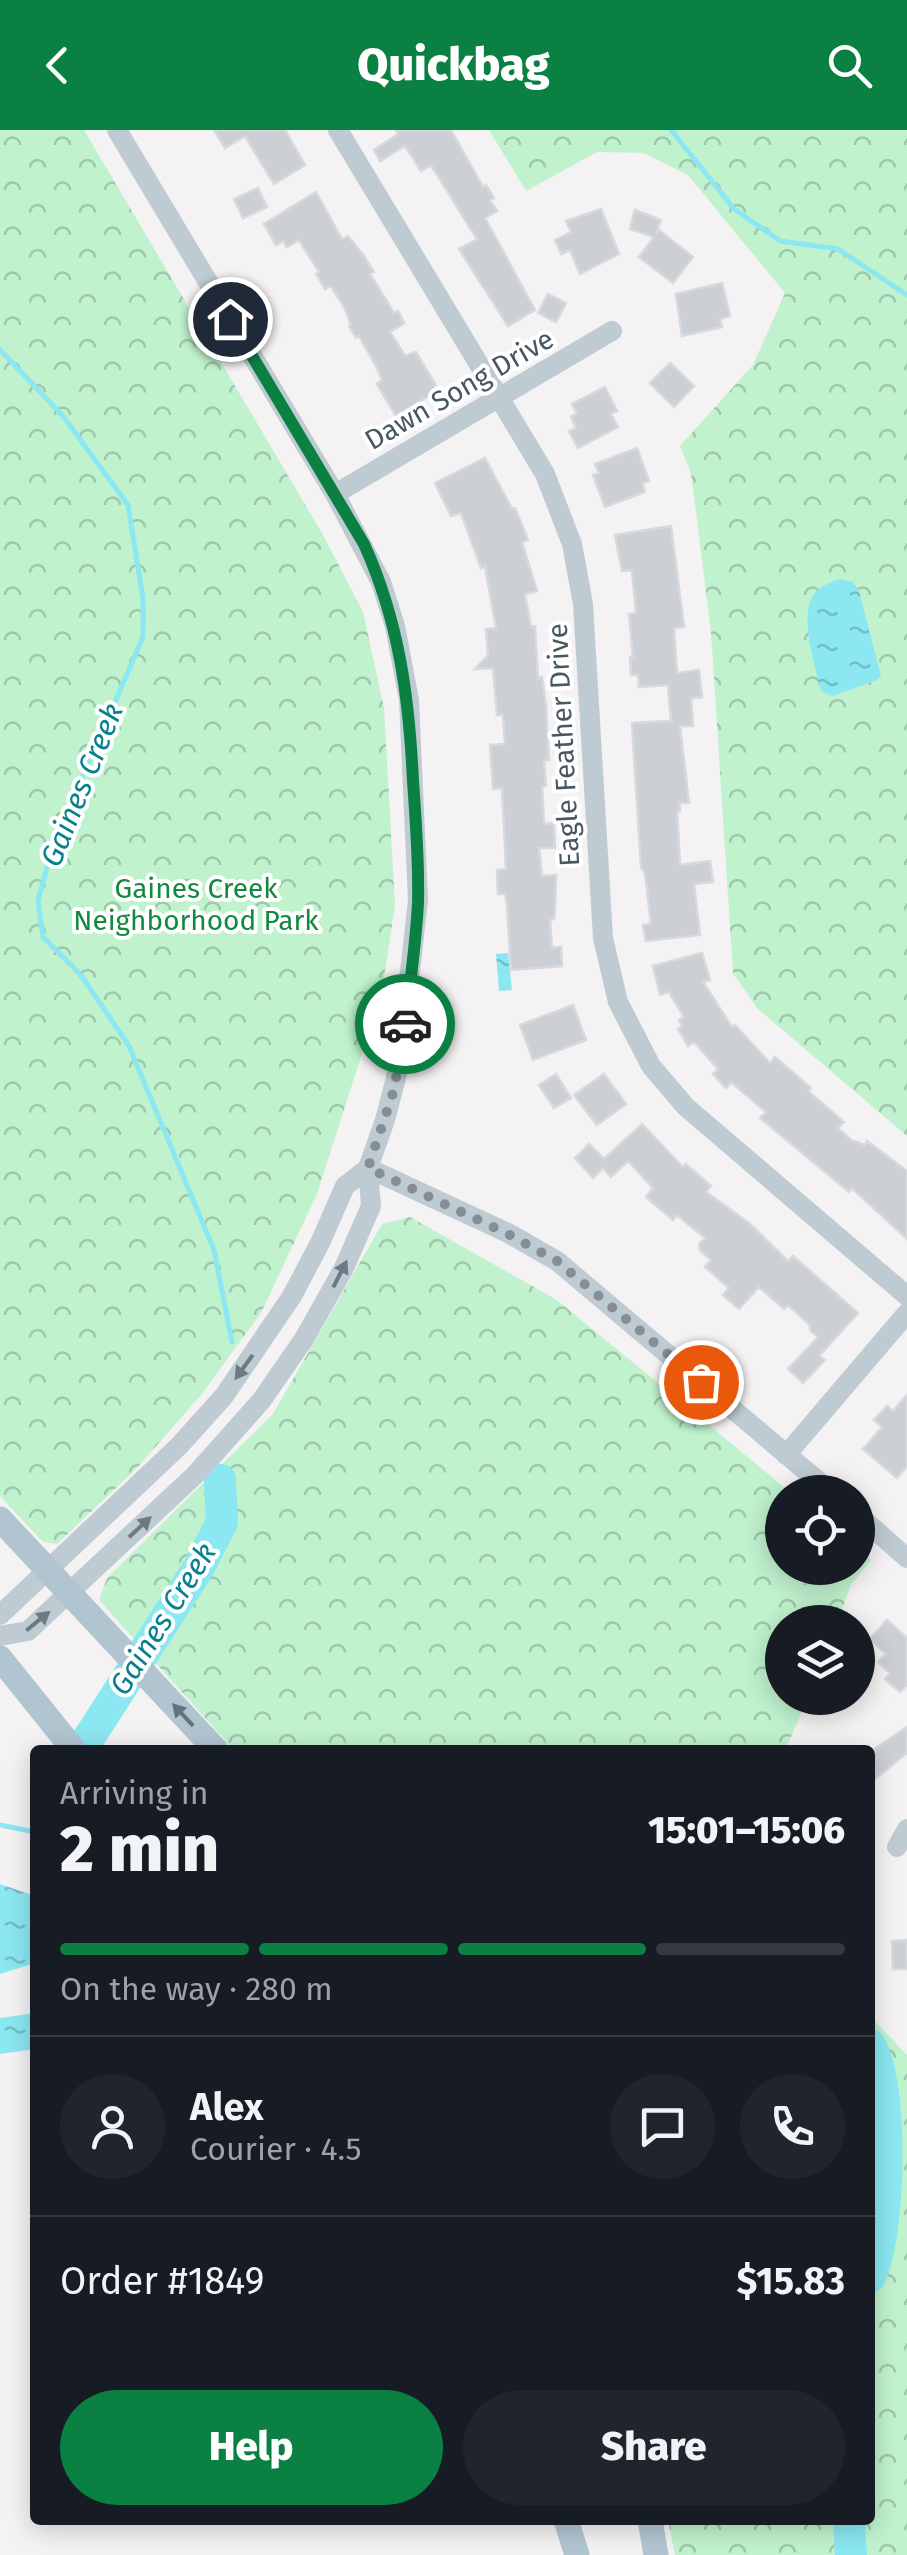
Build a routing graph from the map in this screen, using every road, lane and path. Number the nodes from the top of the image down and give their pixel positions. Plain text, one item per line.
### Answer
1 (117, 130) edge
2 (338, 130) edge
3 (612, 330) dead end
4 (499, 398) junction
5 (335, 494) junction
6 (368, 1168) junction
7 (907, 1296) edge
8 (907, 1313) edge
9 (786, 1455) junction
10 (810, 1475) edge
11 (0, 1519) edge
12 (875, 1530) edge
13 (907, 1558) edge
14 (48, 1569) junction
15 (69, 1594) junction
16 (0, 1615) edge
17 (0, 1636) edge
18 (0, 1658) edge
19 (70, 1745) edge
20 (211, 1745) edge
21 (568, 2525) edge
22 (651, 2525) edge
23 (577, 2555) edge
24 (656, 2555) edge

1 - 5 street
2 - 4 street, Eagle Feather Drive
3 - 4 street, Dawn Song Drive
4 - 5 street, Dawn Song Drive
4 - 7 street, Eagle Feather Drive
5 - 6 street
6 - 9 street
6 -> 14 street
15 -> 6 street
8 - 9 street
9 - 10 street
11 - 14 main road
12 - 13 street
14 - 15 main road
14 - 16 street
17 -> 15 street
20 -> 15 main road
18 - 19 main road
21 - 23 main road
22 - 24 main road

